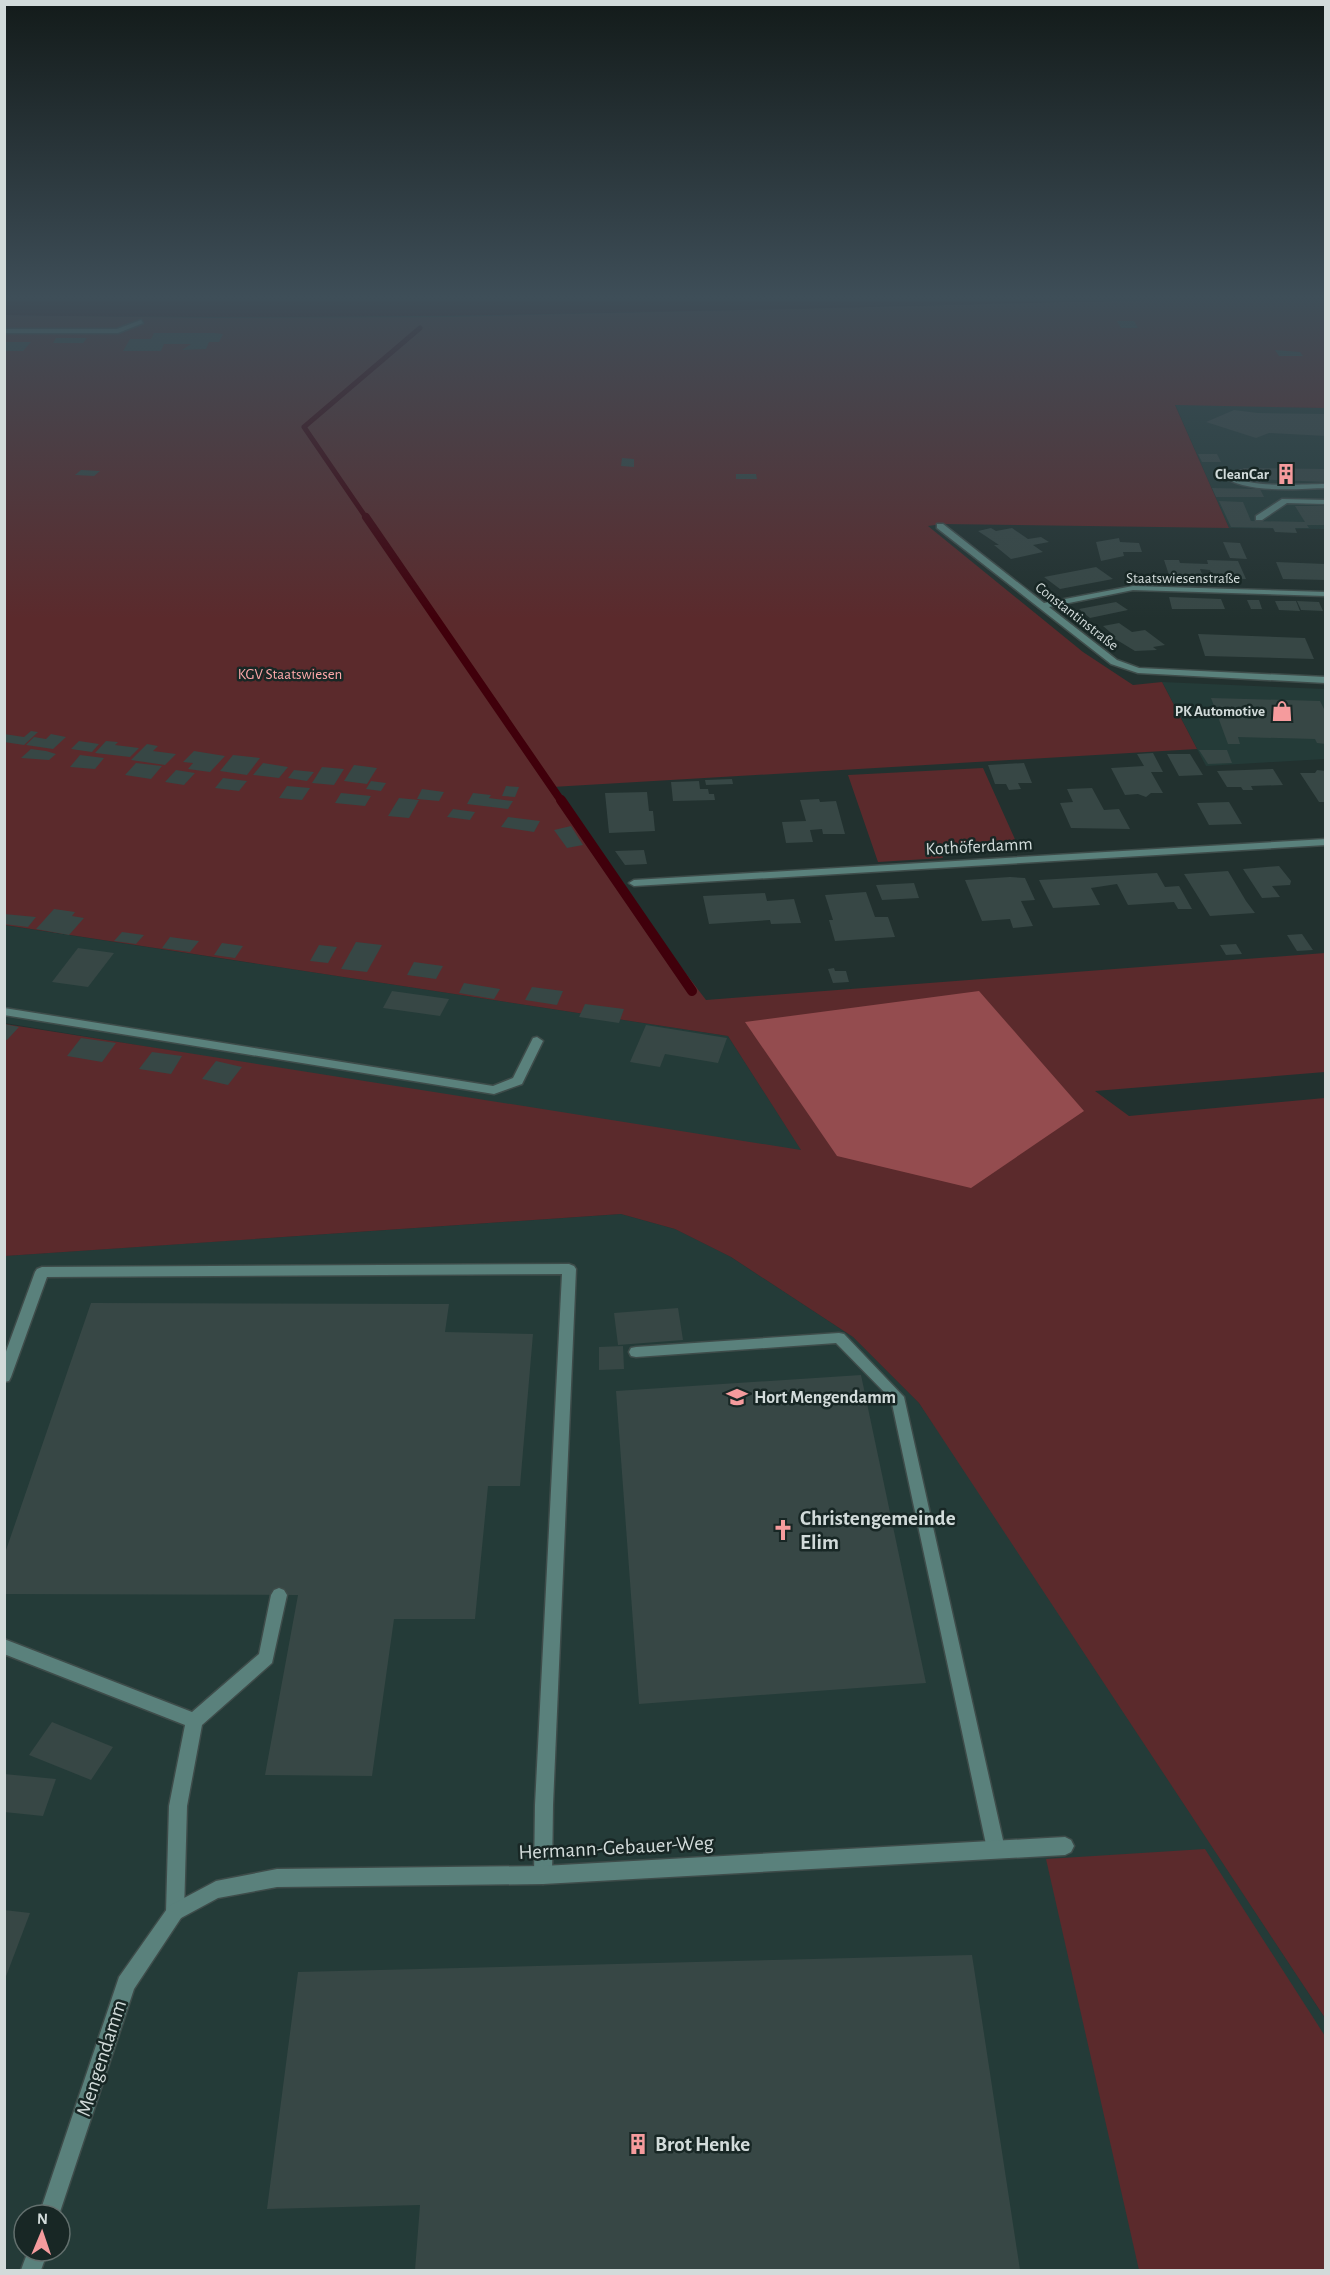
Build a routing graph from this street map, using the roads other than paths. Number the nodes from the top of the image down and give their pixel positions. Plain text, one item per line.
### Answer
1 (1245, 472) dead end
2 (1326, 486) edge
3 (1326, 502) edge
4 (1259, 518) dead end
5 (940, 526) dead end
6 (1326, 594) edge
7 (1042, 606) junction
8 (1326, 680) edge
9 (1326, 842) edge
10 (634, 883) dead end
11 (4, 1011) edge
12 (537, 1041) dead end
13 (636, 1352) dead end
14 (4, 1377) edge
15 (279, 1595) dead end
16 (4, 1646) edge
17 (194, 1721) junction
18 (1065, 1846) dead end
19 (996, 1849) junction
20 (543, 1875) junction
21 (175, 1912) junction
22 (53, 2203) edge

1 - 2 street
3 - 4 street
5 - 7 street, Constantinstraße
6 - 7 street, Staatswiesenstraße
7 - 8 street, Constantinstraße
9 - 10 street, Kothöferdamm
11 - 12 street
13 - 19 street
14 - 20 street
15 - 17 street
16 - 17 street
17 - 21 street
18 - 19 street, Hermann-Gebauer-Weg
19 - 20 street, Hermann-Gebauer-Weg
20 - 21 street, Hermann-Gebauer-Weg
21 - 22 street, Mengendamm

